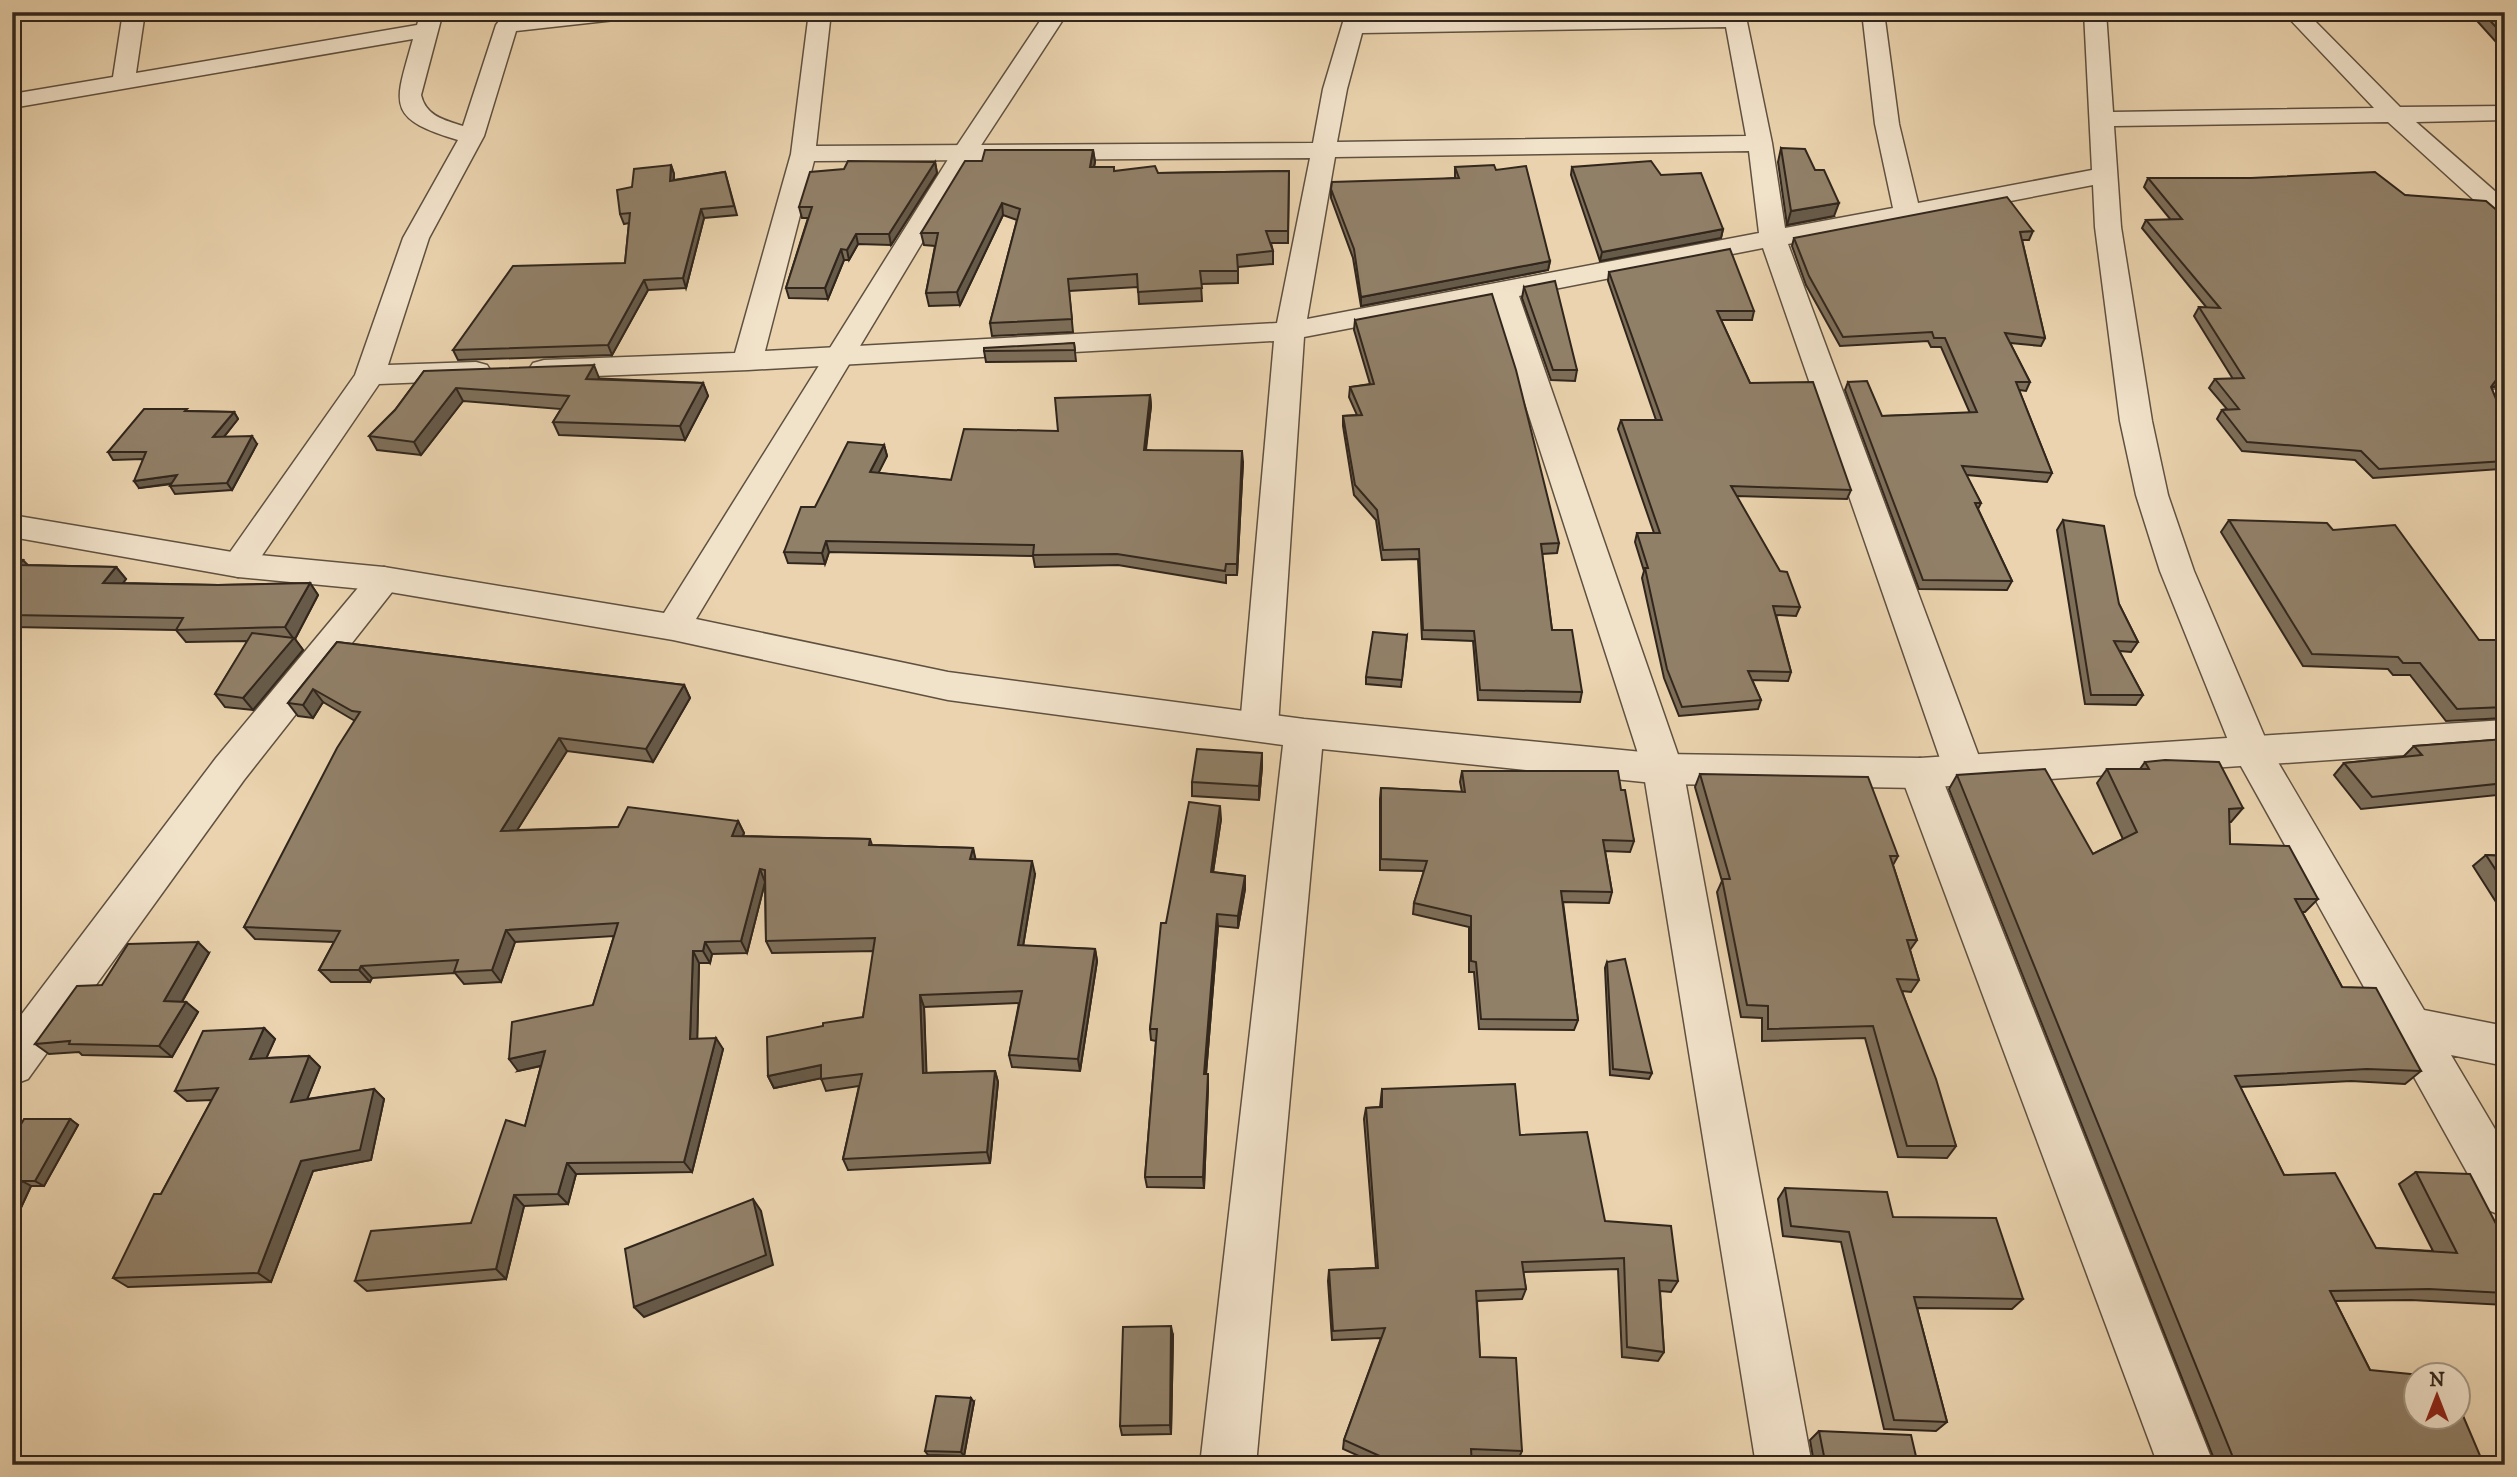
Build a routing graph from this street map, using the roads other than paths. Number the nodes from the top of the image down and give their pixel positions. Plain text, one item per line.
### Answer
1 (134, 12) edge
2 (633, 12) edge
3 (820, 12) edge
4 (1057, 12) edge
5 (1873, 12) edge
6 (2095, 12) edge
7 (2294, 12) edge
8 (1735, 16) edge
9 (512, 18) edge
10 (1355, 20) edge
11 (429, 21) edge
12 (123, 84) junction
13 (12, 101) edge
14 (2392, 113) junction
15 (2505, 113) edge
16 (2103, 119) junction
17 (472, 136) junction
18 (1760, 143) junction
19 (1325, 150) junction
20 (964, 153) junction
21 (803, 154) junction
22 (2104, 174) junction
23 (1907, 211) junction
24 (2505, 214) edge
25 (1773, 238) junction
26 (1503, 291) junction
27 (1290, 331) junction
28 (840, 355) junction
29 (748, 361) junction
30 (370, 375) junction
31 (12, 526) edge
32 (239, 565) junction
33 (384, 579) junction
34 (673, 627) junction
35 (1259, 726) junction
36 (1304, 733) junction
37 (2505, 734) edge
38 (2251, 750) junction
39 (1663, 769) junction
40 (1942, 772) junction
41 (2411, 1027) junction
42 (2505, 1046) edge
43 (12, 1064) edge
44 (2505, 1193) edge
45 (1228, 1465) edge
46 (1784, 1465) edge
47 (2186, 1465) edge

1 - 12 street
2 - 9 street
3 - 21 street
4 - 20 street
5 - 23 street
6 - 16 street
7 - 14 street
8 - 10 street
8 - 18 street
9 - 17 street
10 - 19 street
11 - 12 street
11 - 17 street
12 - 13 street
14 - 15 street
14 - 16 street
14 - 24 street
16 - 22 street
17 - 30 street
18 - 19 street
18 - 25 street
19 - 20 street
19 - 27 street
20 - 21 street
20 - 28 street
21 - 29 street
22 - 23 street
22 - 38 street
23 - 25 street
25 - 26 street
25 - 40 street
26 - 27 street
26 - 39 street
27 - 28 street
27 - 35 street
28 - 29 street
28 - 34 street
29 - 30 street
30 - 32 street
31 - 32 street
32 - 33 street
33 - 34 street
33 - 43 street
34 - 35 street
35 - 36 street
36 - 39 street
36 - 45 street
37 - 38 street
38 - 40 street
38 - 41 street
39 - 40 street
39 - 46 street
40 - 47 street
41 - 42 street
41 - 44 street

